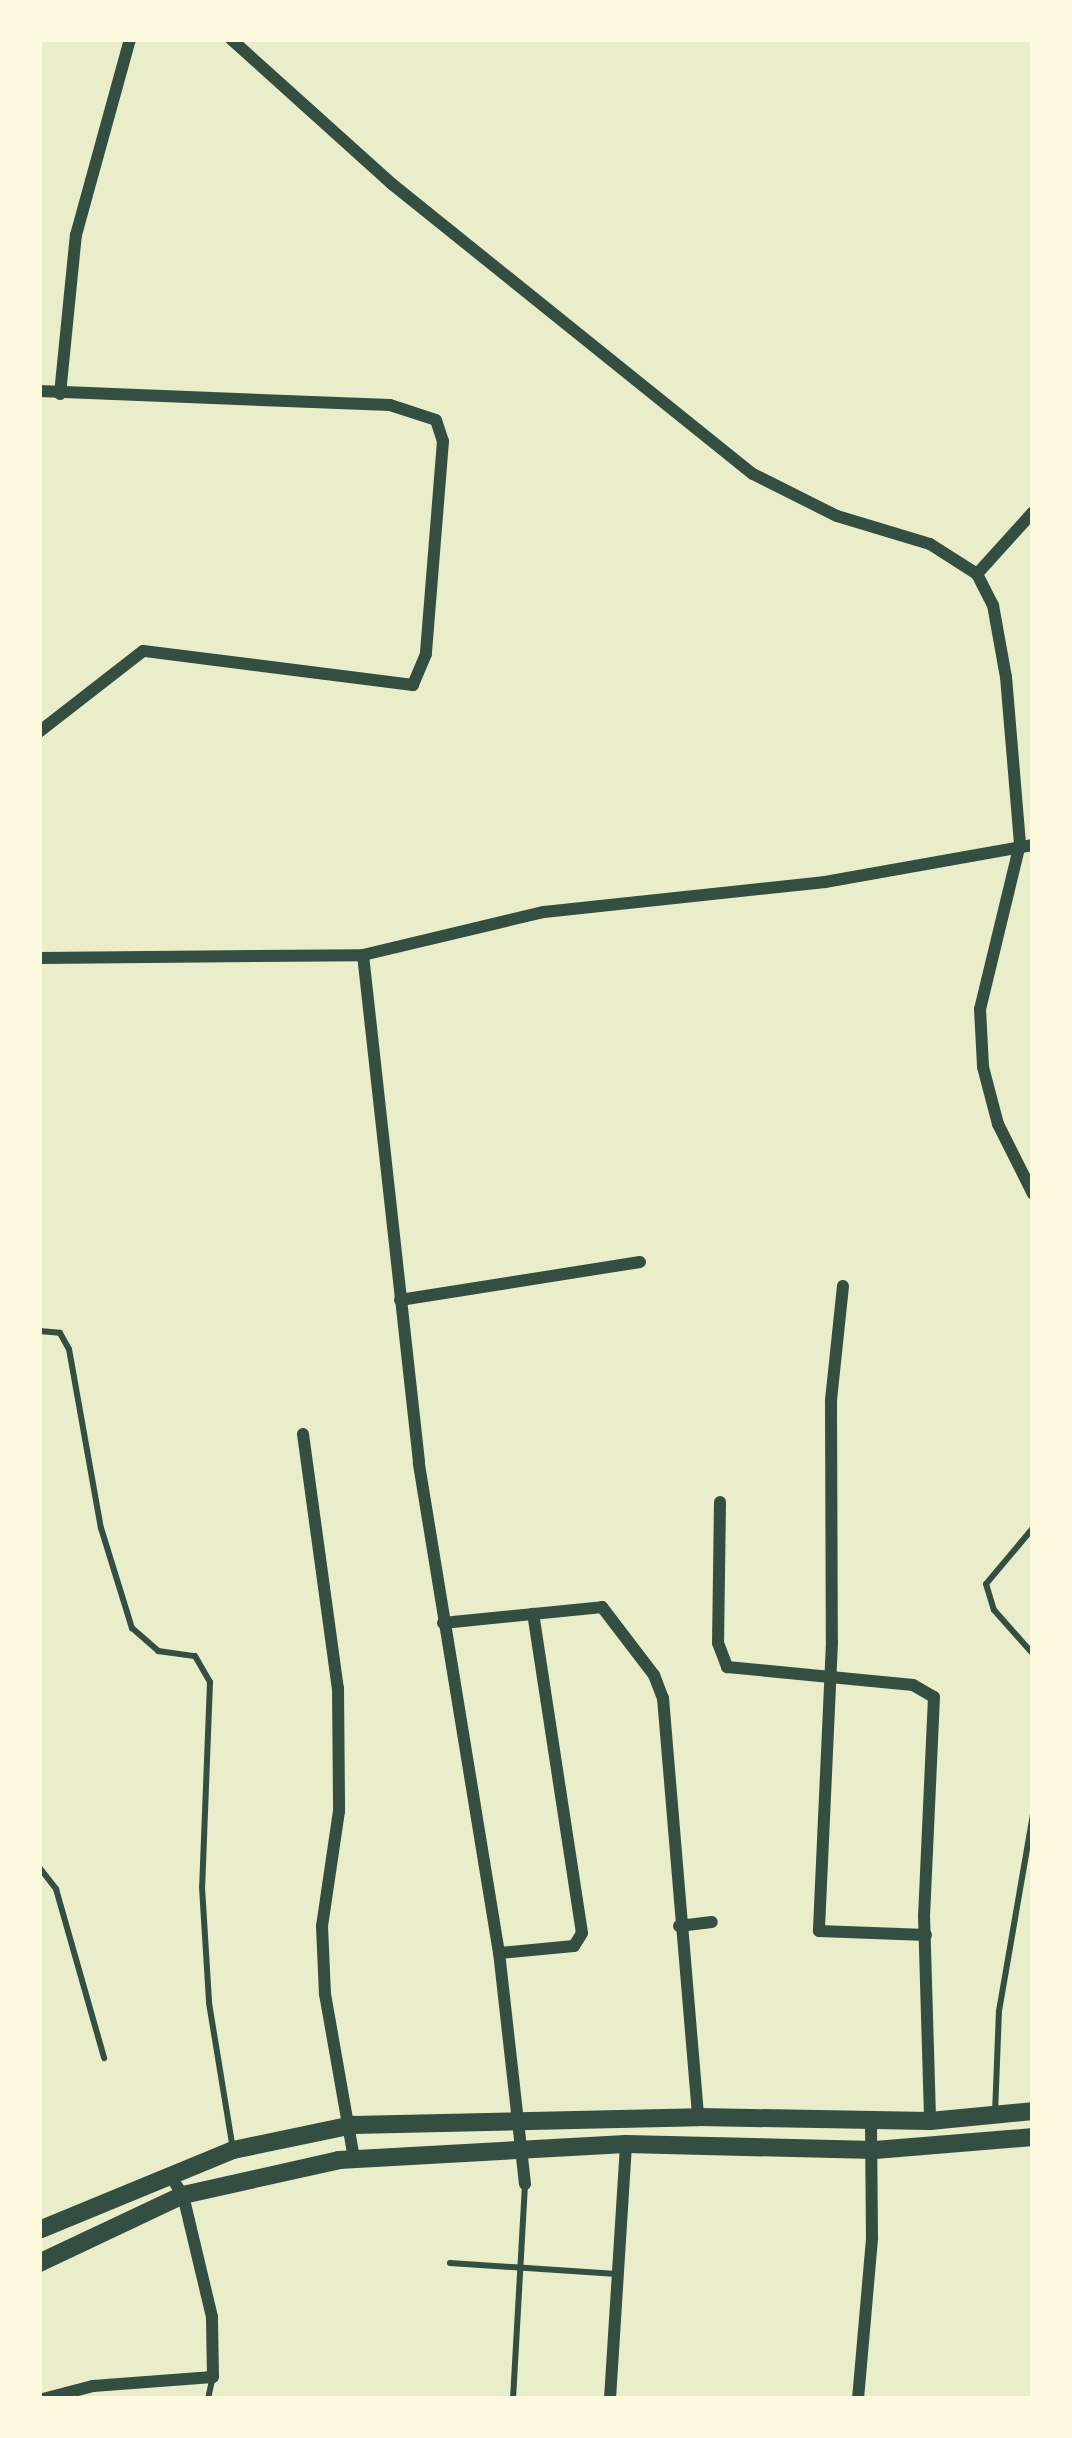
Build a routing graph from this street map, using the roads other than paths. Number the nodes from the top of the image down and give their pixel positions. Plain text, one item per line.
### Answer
1 (130, 39) edge
2 (231, 39) edge
3 (39, 392) edge
4 (59, 394) junction
5 (1033, 512) edge
6 (977, 574) junction
7 (39, 732) edge
8 (1027, 845) edge
9 (363, 955) junction
10 (39, 958) edge
11 (1033, 1194) edge
12 (640, 1262) dead end
13 (843, 1286) dead end
14 (400, 1300) junction
15 (39, 1330) edge
16 (303, 1433) dead end
17 (720, 1502) dead end
18 (1033, 1528) edge
19 (533, 1615) junction
20 (443, 1623) junction
21 (1033, 1654) edge
22 (825, 1675) junction
23 (1033, 1815) edge
24 (39, 1868) edge
25 (712, 1922) dead end
26 (679, 1926) junction
27 (926, 1936) junction
28 (499, 1953) junction
29 (104, 2058) dead end
30 (1033, 2111) edge
31 (698, 2116) junction
32 (995, 2116) junction
33 (871, 2117) junction
34 (521, 2119) junction
35 (930, 2121) junction
36 (352, 2125) junction
37 (1033, 2137) edge
38 (626, 2144) junction
39 (525, 2149) junction
40 (233, 2150) junction
41 (875, 2150) junction
42 (354, 2159) junction
43 (169, 2174) junction
44 (525, 2184) joint
45 (183, 2195) junction
46 (39, 2230) edge
47 (39, 2263) edge
48 (449, 2263) dead end
49 (524, 2266) junction
50 (617, 2274) junction
51 (213, 2377) junction
52 (43, 2399) edge
53 (208, 2399) edge
54 (513, 2399) edge
55 (610, 2399) edge
56 (858, 2399) edge

1 - 4 street
2 - 6 street
3 - 4 street
4 - 7 street
5 - 6 street
6 - 8 street
8 - 9 street
8 - 11 street
9 - 10 street
9 - 14 street
12 - 14 street
13 - 22 street
14 - 20 street
15 - 40 lane
16 - 36 street
17 - 22 street
18 - 21 lane
19 - 20 street
19 - 26 street
19 - 28 street
20 - 28 street
22 - 27 street
22 - 27 street
23 - 32 lane
24 - 29 lane
25 - 26 street
26 - 31 street
27 - 35 street
28 - 34 street
30 - 32 main road
31 - 33 main road
31 - 34 main road
32 - 35 main road
33 - 35 main road
33 - 41 street
34 - 36 main road
34 - 39 street
36 - 40 main road
36 - 42 street
37 - 41 main road
38 - 39 main road
38 - 41 main road
38 - 50 street
39 - 42 main road
39 - 44 street
40 - 43 main road
41 - 56 street
42 - 45 main road
43 - 45 street
43 - 46 main road
44 - 49 lane
45 - 47 main road
45 - 51 street
48 - 49 lane
49 - 50 lane
49 - 54 lane
50 - 55 street
51 - 52 street
51 - 53 lane

